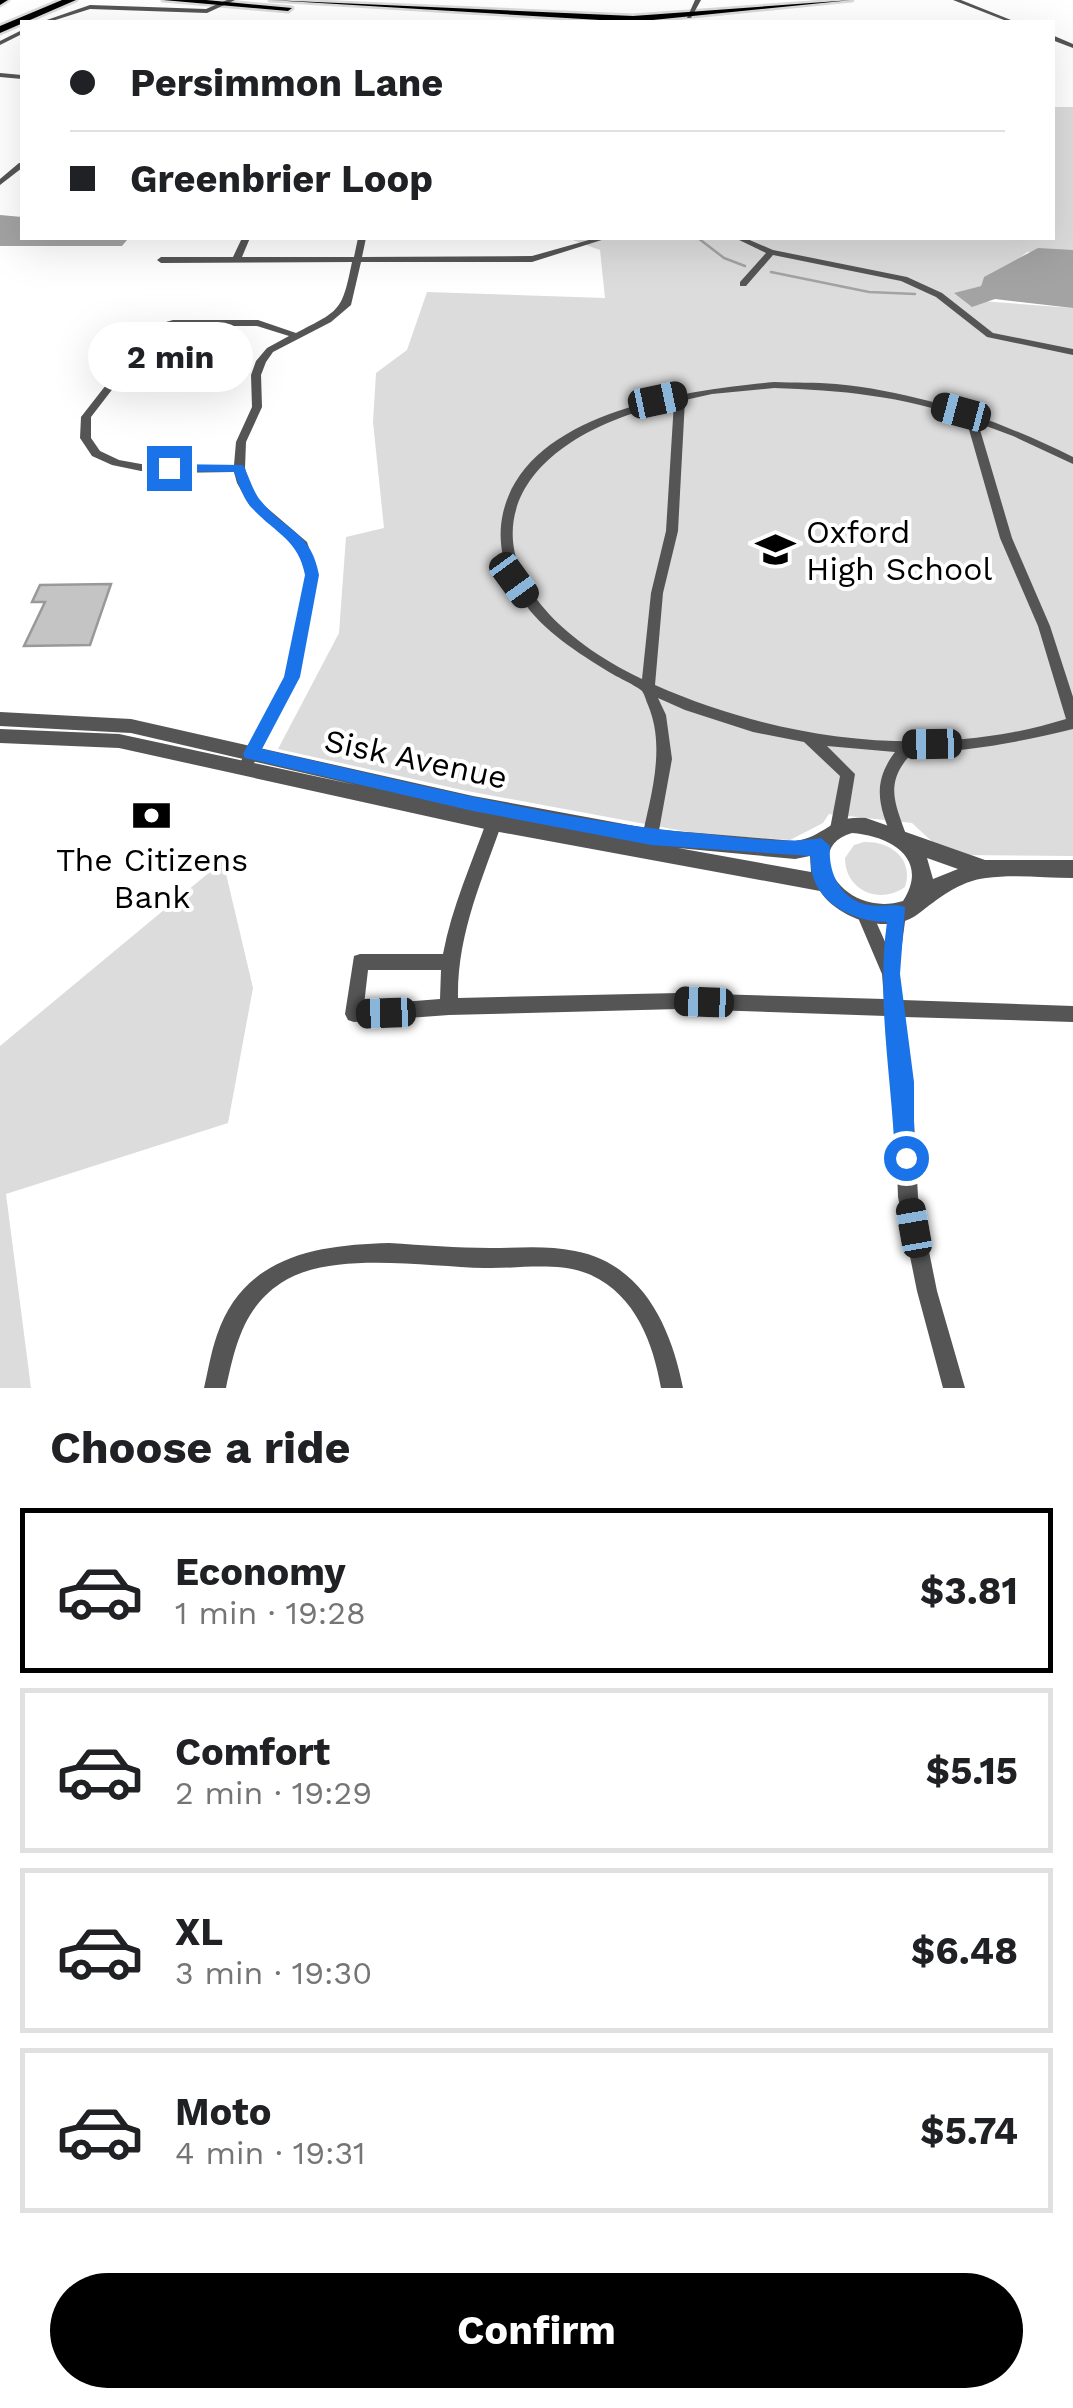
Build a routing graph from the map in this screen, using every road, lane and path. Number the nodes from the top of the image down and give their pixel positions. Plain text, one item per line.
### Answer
1 (80, 0) edge
2 (167, 0) edge
3 (274, 0) edge
4 (698, 0) edge
5 (848, 0) edge
6 (956, 0) edge
7 (230, 2) edge
8 (65, 3) edge
9 (353, 7) junction
10 (688, 17) junction
11 (24, 20) edge
12 (50, 20) edge
13 (663, 20) edge
14 (1008, 20) edge
15 (0, 167) edge
16 (20, 167) edge
17 (0, 183) edge
18 (245, 240) edge
19 (362, 240) edge
20 (597, 240) edge
21 (744, 240) edge
22 (771, 252) junction
23 (161, 260) dead end
24 (236, 260) junction
25 (358, 261) junction
26 (743, 284) dead end
27 (294, 334) junction
28 (1073, 352) edge
29 (680, 396) junction
30 (640, 406) junction
31 (971, 416) junction
32 (676, 417) junction
33 (1006, 428) junction
34 (978, 440) junction
35 (1073, 460) edge
36 (239, 468) junction
37 (648, 690) junction
38 (0, 719) edge
39 (1073, 721) edge
40 (804, 735) junction
41 (0, 736) edge
42 (847, 741) junction
43 (872, 744) junction
44 (911, 745) junction
45 (248, 761) junction
46 (848, 774) junction
47 (884, 787) junction
48 (496, 816) junction
49 (838, 829) junction
50 (902, 839) junction
51 (649, 845) junction
52 (821, 846) junction
53 (1073, 868) edge
54 (986, 869) junction
55 (824, 883) junction
56 (918, 900) junction
57 (864, 913) junction
58 (898, 914) junction
59 (446, 962) junction
60 (890, 974) junction
61 (449, 1008) junction
62 (893, 1008) junction
63 (1073, 1014) edge
64 (215, 1388) edge
65 (672, 1388) edge
66 (954, 1388) edge

1 - 8 highway
2 - 7 main road
3 - 9 main road
4 - 10 street
5 - 10 main road
6 - 14 street
7 - 9 main road
7 - 12 street
8 - 11 highway
9 - 13 main road
10 - 13 main road
15 - 16 street
16 - 17 street
18 - 24 street
19 - 25 street
20 - 25 street
21 - 22 street
22 - 26 street
22 - 28 street
23 - 24 street
24 - 25 street
25 - 27 street
27 - 36 street
27 - 36 street
29 - 30 street
29 - 31 street
29 - 32 street
30 - 32 street
30 - 37 street
31 - 33 street
31 - 34 street
32 - 37 street
33 - 34 street
33 - 35 street
34 - 39 street
36 - 45 street
37 - 40 street
37 - 51 street
38 - 45 street, Sisk Avenue
39 - 44 street
40 - 42 street
40 - 46 street
41 - 45 street, Sisk Avenue
42 - 43 street
42 - 46 street
43 - 44 street
43 - 47 street
44 - 47 street
45 - 48 street, Sisk Avenue
46 - 49 street
47 - 50 street
48 - 51 street, Sisk Avenue
48 - 59 street
49 - 50 street
49 - 52 street
50 - 54 street
50 - 56 street
51 - 52 street, Sisk Avenue
51 - 55 street, Sisk Avenue
52 - 55 street
53 - 54 street
54 - 56 street
55 - 57 street, Sisk Avenue
56 - 58 street
57 - 58 street
57 - 60 street
58 - 60 street
59 - 61 street
59 - 61 street
60 - 62 street
61 - 62 street
62 - 63 street
62 - 66 street
64 - 65 street

